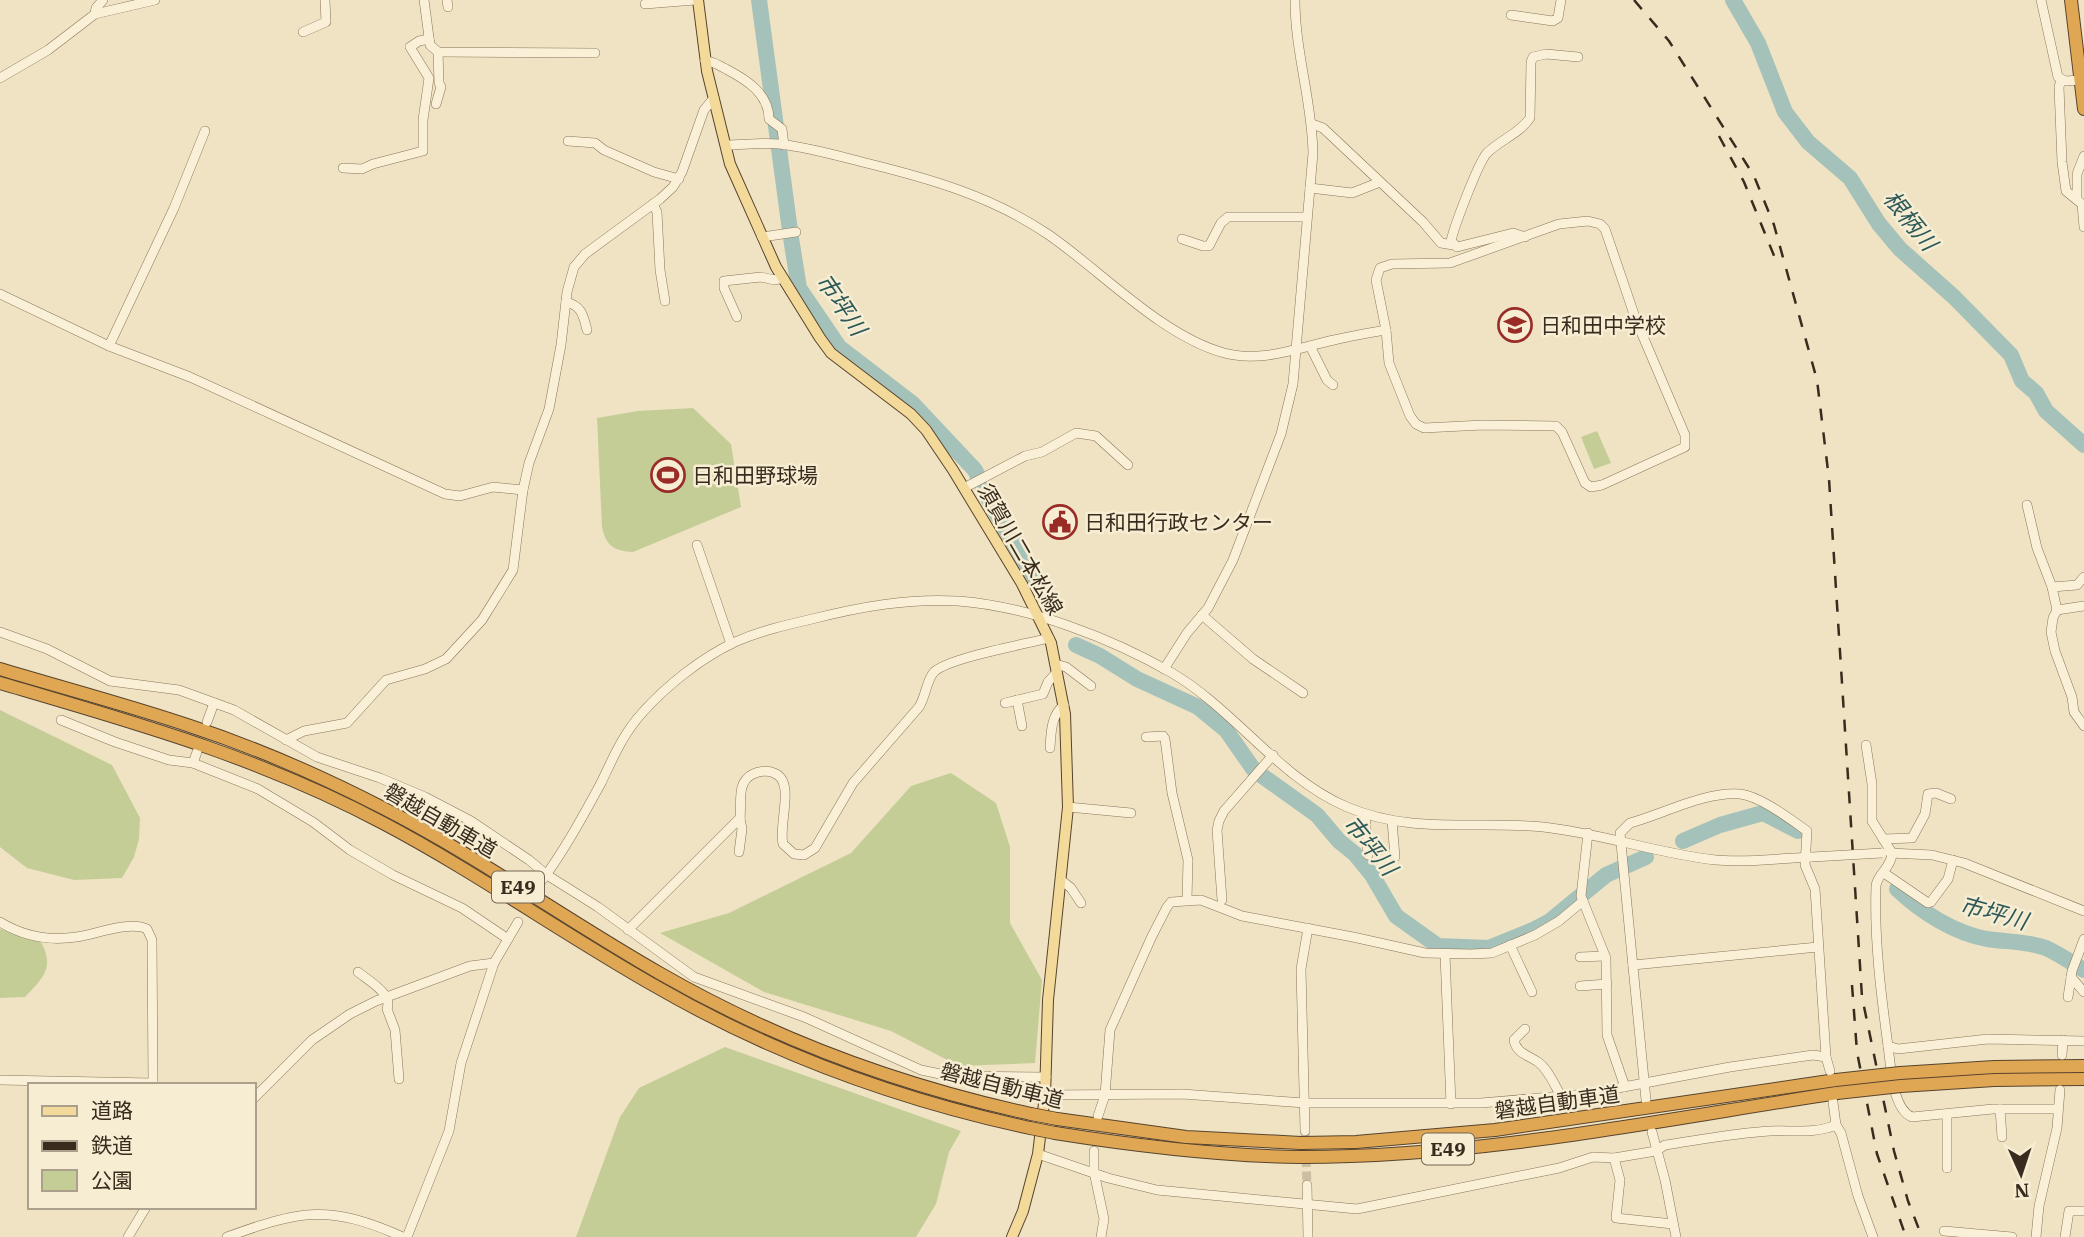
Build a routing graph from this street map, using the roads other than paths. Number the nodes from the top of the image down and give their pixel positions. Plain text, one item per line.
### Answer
1 (103, 0) edge
2 (155, 0) edge
3 (325, 0) edge
4 (424, 0) edge
5 (697, 0) edge
6 (1295, 0) edge
7 (1561, 0) edge
8 (2041, 0) edge
9 (2071, 0) edge
10 (645, 4) dead end
11 (95, 14) junction
12 (1511, 15) dead end
13 (303, 32) dead end
14 (429, 38) junction
15 (438, 52) junction
16 (595, 53) dead end
17 (1578, 57) dead end
18 (705, 61) junction
19 (1, 77) edge
20 (2060, 80) junction
21 (2081, 80) junction
22 (714, 99) junction
23 (436, 104) dead end
24 (2084, 109) edge
25 (1312, 124) junction
26 (205, 131) dead end
27 (568, 141) dead end
28 (726, 145) junction
29 (784, 145) junction
30 (2084, 156) edge
31 (343, 169) dead end
32 (679, 179) junction
33 (1380, 182) junction
34 (1310, 188) junction
35 (2077, 199) junction
36 (653, 204) junction
37 (1307, 218) junction
38 (2084, 227) edge
39 (796, 232) dead end
40 (762, 237) junction
41 (1525, 237) junction
42 (1182, 239) dead end
43 (1453, 245) junction
44 (783, 278) junction
45 (0, 294) edge
46 (665, 301) dead end
47 (566, 302) junction
48 (737, 317) dead end
49 (587, 330) dead end
50 (1386, 330) junction
51 (109, 346) junction
52 (1310, 346) junction
53 (1294, 350) junction
54 (1333, 385) dead end
55 (1128, 465) dead end
56 (964, 488) junction
57 (523, 490) junction
58 (2027, 505) dead end
59 (697, 545) dead end
60 (2084, 577) edge
61 (2052, 587) junction
62 (2084, 606) edge
63 (2057, 610) junction
64 (1202, 615) junction
65 (1041, 618) junction
66 (0, 632) edge
67 (1049, 638) junction
68 (731, 644) junction
69 (1056, 668) junction
70 (0, 669) edge
71 (1164, 669) junction
72 (0, 683) edge
73 (1091, 686) dead end
74 (1303, 693) dead end
75 (1017, 700) junction
76 (214, 703) junction
77 (1005, 703) dead end
78 (1064, 705) junction
79 (61, 720) dead end
80 (207, 722) dead end
81 (1022, 726) dead end
82 (2084, 726) edge
83 (1146, 737) dead end
84 (286, 740) junction
85 (1866, 746) dead end
86 (1050, 748) dead end
87 (197, 751) dead end
88 (1273, 755) junction
89 (193, 763) junction
90 (1951, 799) dead end
91 (1068, 807) junction
92 (1131, 813) dead end
93 (1365, 814) junction
94 (740, 818) junction
95 (1392, 821) junction
96 (1588, 833) junction
97 (1883, 839) junction
98 (1621, 841) junction
99 (739, 852) dead end
100 (1887, 853) junction
101 (1368, 855) dead end
102 (1395, 857) dead end
103 (1809, 857) junction
104 (1953, 860) junction
105 (1884, 873) junction
106 (547, 875) junction
107 (1061, 880) junction
108 (540, 883) dead end
109 (1187, 900) junction
110 (1222, 900) dead end
111 (1583, 901) junction
112 (1081, 903) dead end
113 (2084, 911) edge
114 (0, 922) edge
115 (518, 922) dead end
116 (1308, 928) junction
117 (628, 930) junction
118 (508, 939) junction
119 (2084, 939) edge
120 (1510, 945) junction
121 (1818, 947) junction
122 (1445, 954) junction
123 (1605, 956) junction
124 (1580, 957) dead end
125 (494, 963) junction
126 (1633, 965) junction
127 (358, 972) dead end
128 (2071, 977) junction
129 (1607, 984) junction
130 (1580, 986) dead end
131 (1532, 992) dead end
132 (2084, 992) edge
133 (387, 997) junction
134 (2068, 997) dead end
135 (1525, 1029) dead end
136 (2063, 1040) junction
137 (2084, 1041) edge
138 (1888, 1046) junction
139 (2062, 1055) dead end
140 (1826, 1057) junction
141 (2084, 1066) edge
142 (1046, 1077) junction
143 (399, 1079) dead end
144 (2084, 1079) edge
145 (0, 1080) edge
146 (1900, 1080) junction
147 (115, 1083) edge
148 (153, 1083) edge
149 (1644, 1085) junction
150 (1834, 1086) junction
151 (1625, 1087) junction
152 (2060, 1090) dead end
153 (1045, 1095) junction
154 (1105, 1095) junction
155 (256, 1096) edge
156 (1561, 1096) junction
157 (1646, 1100) dead end
158 (1305, 1103) junction
159 (1451, 1104) junction
160 (2000, 1109) junction
161 (2057, 1109) junction
162 (1947, 1114) junction
163 (1098, 1116) dead end
164 (1031, 1121) junction
165 (1836, 1125) junction
166 (1305, 1131) tunnel mouth
167 (1652, 1132) dead end
168 (2002, 1137) dead end
169 (1094, 1151) dead end
170 (1656, 1151) junction
171 (1038, 1154) junction
172 (1614, 1158) junction
173 (1947, 1168) dead end
174 (1094, 1172) junction
175 (1307, 1185) tunnel mouth
176 (1307, 1203) junction
177 (145, 1209) edge
178 (2084, 1212) edge
179 (1673, 1224) junction
180 (1944, 1231) dead end
181 (1971, 1235) edge
182 (128, 1237) edge
183 (227, 1237) edge
184 (405, 1237) edge
185 (1012, 1237) edge
186 (1101, 1237) edge
187 (1308, 1237) edge
188 (1675, 1237) edge
189 (1873, 1237) edge
190 (2012, 1237) edge
191 (2036, 1237) edge
192 (2066, 1237) edge

1 - 11 street
2 - 11 street
3 - 13 street
4 - 14 street
5 - 10 street
5 - 18 main road, 須賀川二本松線
6 - 25 street
7 - 12 street
8 - 20 street
9 - 21 highway
11 - 19 street
14 - 15 street
14 - 31 street
15 - 16 street
15 - 23 street
17 - 43 street
18 - 22 main road, 須賀川二本松線
18 - 29 street
20 - 21 street
20 - 35 street
21 - 24 highway
22 - 28 main road, 須賀川二本松線
22 - 32 street
25 - 33 street
25 - 34 street
26 - 51 street
27 - 32 street
28 - 29 street
28 - 40 main road, 須賀川二本松線
29 - 53 street
30 - 35 street
32 - 36 street
33 - 34 street
33 - 43 street
34 - 37 street
35 - 38 street
36 - 46 street
36 - 47 street
37 - 42 street
37 - 53 street
39 - 40 street
40 - 44 main road, 須賀川二本松線
41 - 43 street
41 - 50 street
41 - 50 street
44 - 48 street
44 - 56 main road, 須賀川二本松線
45 - 51 street
47 - 49 street
47 - 57 street
50 - 52 street
51 - 57 street
52 - 53 street
52 - 54 street
53 - 64 street
55 - 56 street
56 - 65 main road, 須賀川二本松線
57 - 84 street
58 - 61 street
59 - 68 street
60 - 61 street
61 - 63 street
62 - 63 street
63 - 82 street
64 - 71 street
64 - 74 street
65 - 67 main road, 須賀川二本松線
65 - 68 street
65 - 71 street
66 - 76 street
67 - 69 main road, 須賀川二本松線
67 - 94 street
68 - 106 street
69 - 73 street
69 - 75 street
69 - 78 main road, 須賀川二本松線
70 - 164 highway, 磐越自動車道 / E49
71 - 88 street
72 - 164 highway, 磐越自動車道 / E49
75 - 77 street
75 - 81 street
76 - 80 street
76 - 84 street
78 - 86 street
78 - 91 main road, 須賀川二本松線
79 - 89 street
83 - 109 street
84 - 106 street
85 - 97 street
87 - 89 street
88 - 93 street
88 - 110 street
89 - 118 street
90 - 97 street
91 - 92 street
91 - 107 main road, 須賀川二本松線
93 - 95 street
93 - 101 street
94 - 99 street
94 - 117 street
95 - 96 street
95 - 102 street
96 - 98 street
96 - 111 street
97 - 100 street
98 - 103 street
98 - 103 street
98 - 126 street
100 - 103 street, bridge
100 - 104 street
100 - 105 street
103 - 121 street
104 - 105 street
104 - 113 street
105 - 138 street
106 - 108 street
106 - 117 street
107 - 112 street
107 - 142 main road, 須賀川二本松線
109 - 116 street
109 - 154 street
111 - 120 street
111 - 123 street
114 - 148 street
115 - 118 street
116 - 122 street
116 - 158 street
117 - 142 street
118 - 125 street
119 - 128 street
120 - 122 street
120 - 131 street
121 - 126 street
121 - 140 street
122 - 159 street
123 - 124 street
123 - 129 street
125 - 133 street
125 - 184 street
126 - 149 street
127 - 133 street
128 - 132 street
128 - 134 street
129 - 130 street
129 - 151 street
133 - 143 street
133 - 155 street
135 - 156 street
136 - 137 street
136 - 138 street
136 - 139 street
138 - 162 street
140 - 149 street
140 - 150 street
141 - 146 highway, 磐越自動車道 / E49
142 - 153 main road, 須賀川二本松線
144 - 146 highway, 磐越自動車道 / E49
145 - 147 street
146 - 150 highway, 磐越自動車道 / E49, bridge
149 - 151 street
149 - 157 street
150 - 164 highway, 磐越自動車道 / E49, bridge
150 - 164 highway, 磐越自動車道 / E49, bridge
150 - 165 street
151 - 156 street
152 - 161 street
153 - 154 street
153 - 171 main road, 須賀川二本松線
154 - 158 street
154 - 163 street
156 - 159 street
158 - 159 street
158 - 166 street
160 - 161 street
160 - 162 street
160 - 168 street
161 - 191 street
162 - 173 street
165 - 170 street
165 - 189 street
167 - 170 street
169 - 174 street
170 - 172 street
170 - 179 street
171 - 174 street
171 - 185 main road, 須賀川二本松線
172 - 176 street
172 - 179 street
174 - 176 street
174 - 186 street
175 - 176 street
176 - 187 street
177 - 182 street
178 - 192 street
179 - 188 street
180 - 181 street
181 - 190 street
183 - 184 street

